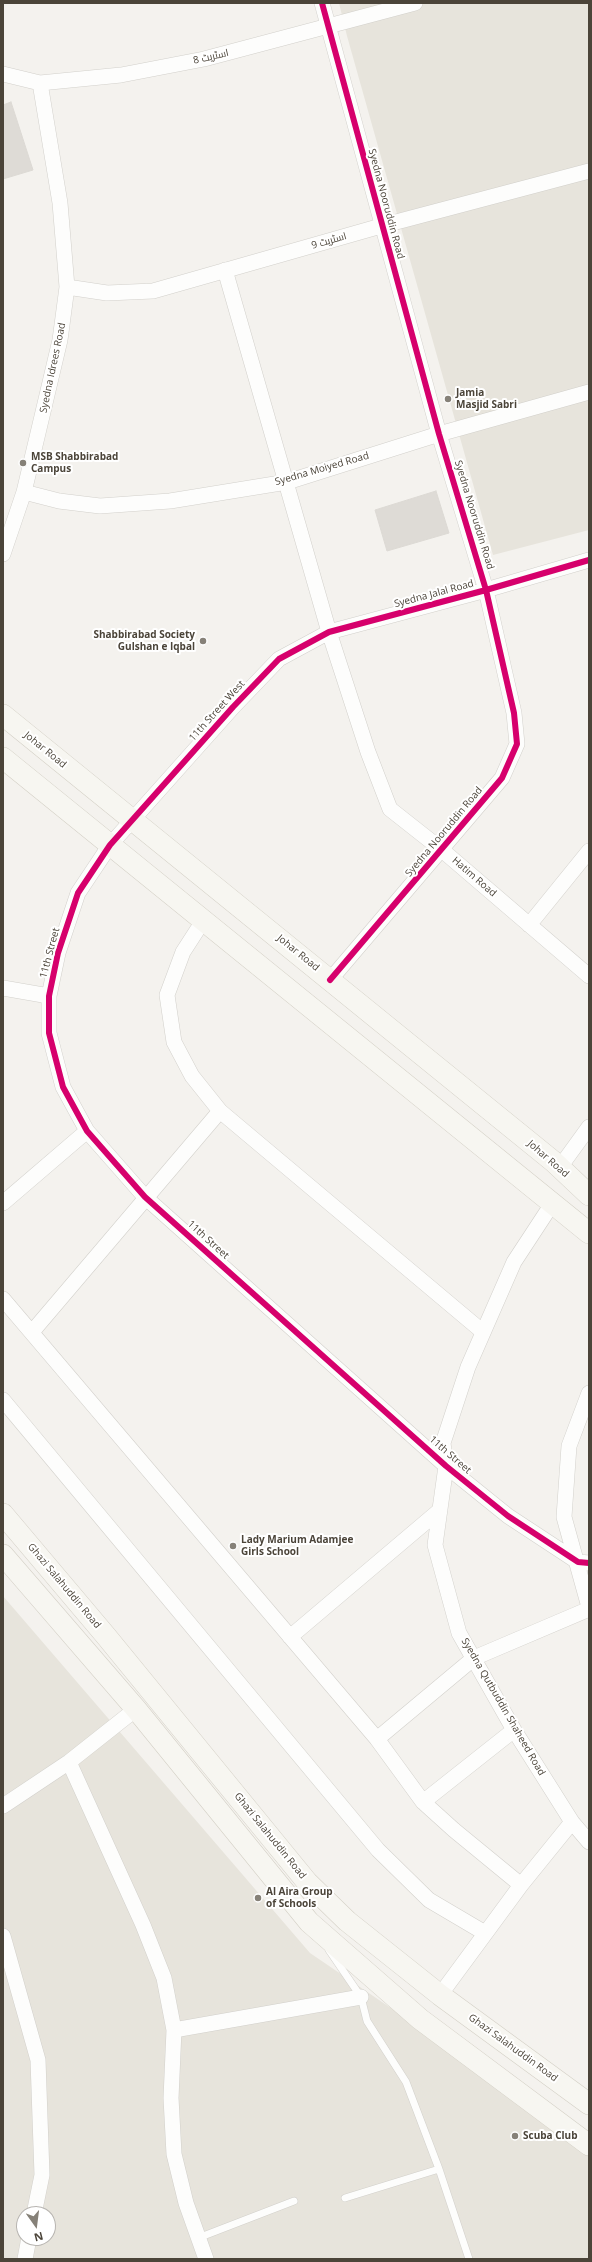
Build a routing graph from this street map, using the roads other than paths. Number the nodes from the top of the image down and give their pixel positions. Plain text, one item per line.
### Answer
1 (322, 3) edge
2 (414, 3) edge
3 (328, 26) junction
4 (3, 74) edge
5 (40, 83) junction
6 (589, 171) edge
7 (381, 226) junction
8 (225, 270) junction
9 (67, 287) junction
10 (589, 392) edge
11 (439, 434) junction
12 (287, 482) junction
13 (24, 492) junction
14 (3, 554) edge
15 (589, 560) edge
16 (486, 590) junction
17 (330, 632) junction
18 (3, 715) edge
19 (3, 758) edge
20 (132, 821) junction
21 (110, 845) junction
22 (442, 850) junction
23 (589, 851) edge
24 (203, 921) junction
25 (529, 925) junction
26 (315, 967) junction
27 (589, 976) edge
28 (330, 980) junction
29 (3, 988) edge
30 (295, 994) junction
31 (49, 996) junction
32 (220, 1111) junction
33 (589, 1127) edge
34 (87, 1131) junction
35 (557, 1165) junction
36 (535, 1189) junction
37 (589, 1196) edge
38 (145, 1197) junction
39 (3, 1203) edge
40 (552, 1204) junction
41 (589, 1233) edge
42 (3, 1298) edge
43 (32, 1332) junction
44 (483, 1332) junction
45 (589, 1394) edge
46 (3, 1400) edge
47 (446, 1466) junction
48 (440, 1510) junction
49 (3, 1514) edge
50 (3, 1555) edge
51 (583, 1562) edge
52 (589, 1608) edge
53 (290, 1636) junction
54 (474, 1658) junction
55 (136, 1709) junction
56 (514, 1730) junction
57 (377, 1739) junction
58 (69, 1762) junction
59 (423, 1802) junction
60 (3, 1806) edge
61 (572, 1822) junction
62 (589, 1842) edge
63 (521, 1885) junction
64 (310, 1922) junction
65 (485, 1933) junction
66 (4, 1940) edge
67 (440, 1995) junction
68 (361, 1997) junction
69 (467, 2014) junction
70 (174, 2030) junction
71 (450, 2041) junction
72 (589, 2104) edge
73 (589, 2145) edge
74 (440, 2169) junction
75 (346, 2198) dead end
76 (294, 2201) dead end
77 (36, 2206) edge
78 (198, 2238) junction
79 (27, 2246) edge
80 (25, 2259) edge
81 (206, 2259) edge
82 (469, 2259) edge

1 - 3 street, Syedna Nooruddin Road
2 - 3 street, اسٹریٹ 8
3 - 5 street, اسٹریٹ 8
3 - 7 street, Syedna Nooruddin Road
4 - 5 street, اسٹریٹ 8
5 - 9 street, Syedna Idrees Road
6 - 7 street, اسٹریٹ 9
7 - 8 street, اسٹریٹ 9
7 - 11 street, Syedna Nooruddin Road
8 - 9 street, اسٹریٹ 9
8 - 12 street, Hatim Road
9 - 13 street, Syedna Idrees Road
10 - 11 street, Syedna Moiyed Road
11 - 12 street, Syedna Moiyed Road
11 - 16 street, Syedna Nooruddin Road
12 - 13 street, Syedna Moiyed Road
12 - 17 street, Hatim Road
13 - 14 street, Syedna Idrees Road
15 - 16 street, Syedna Jalal Road
16 - 17 street, Syedna Jalal Road
16 - 22 street, Syedna Nooruddin Road
17 - 20 street, 11th Street West
17 - 22 street, Hatim Road
18 - 20 street, Johar Road
19 - 21 street
20 - 21 street, 11th Street
20 - 26 street, Johar Road
21 - 24 street
21 - 31 street, 11th Street
22 - 25 street, Hatim Road
22 - 28 street, Syedna Nooruddin Road
23 - 25 street
24 - 30 street
24 - 32 street
25 - 27 street, Hatim Road
26 - 28 street, Johar Road
26 - 30 street
28 - 35 street, Johar Road
29 - 31 street
30 - 36 street
31 - 34 street, 11th Street
32 - 38 street
32 - 44 street
33 - 35 street
34 - 38 street, 11th Street
34 - 39 street
35 - 36 street
35 - 37 street, Johar Road
36 - 40 street
38 - 43 street
38 - 47 street, 11th Street
40 - 41 street
40 - 44 street, Syedna Qutbuddin Shaheed Road
42 - 43 street
43 - 53 street
44 - 47 street, Syedna Qutbuddin Shaheed Road
45 - 51 street
46 - 65 street
47 - 48 street, Syedna Qutbuddin Shaheed Road
47 - 51 street, 11th Street
48 - 53 street
48 - 54 street, Syedna Qutbuddin Shaheed Road
49 - 67 street, Ghazi Salahuddin Road
50 - 55 street
51 - 52 street
52 - 54 street
53 - 57 street
54 - 56 street, Syedna Qutbuddin Shaheed Road
54 - 57 street
55 - 58 street
55 - 64 street
56 - 59 street
56 - 61 street, Syedna Qutbuddin Shaheed Road
57 - 59 street
58 - 60 street
58 - 70 street
59 - 63 street
61 - 62 street, Syedna Qutbuddin Shaheed Road
61 - 63 street
63 - 65 street
64 - 68 lane
64 - 71 street
65 - 67 street
66 - 77 street
67 - 69 street, Ghazi Salahuddin Road
68 - 70 street
68 - 74 lane
69 - 71 street
69 - 72 street, Ghazi Salahuddin Road
70 - 78 street
71 - 73 street
74 - 75 lane
74 - 82 lane
76 - 78 lane
78 - 81 street
79 - 80 street

